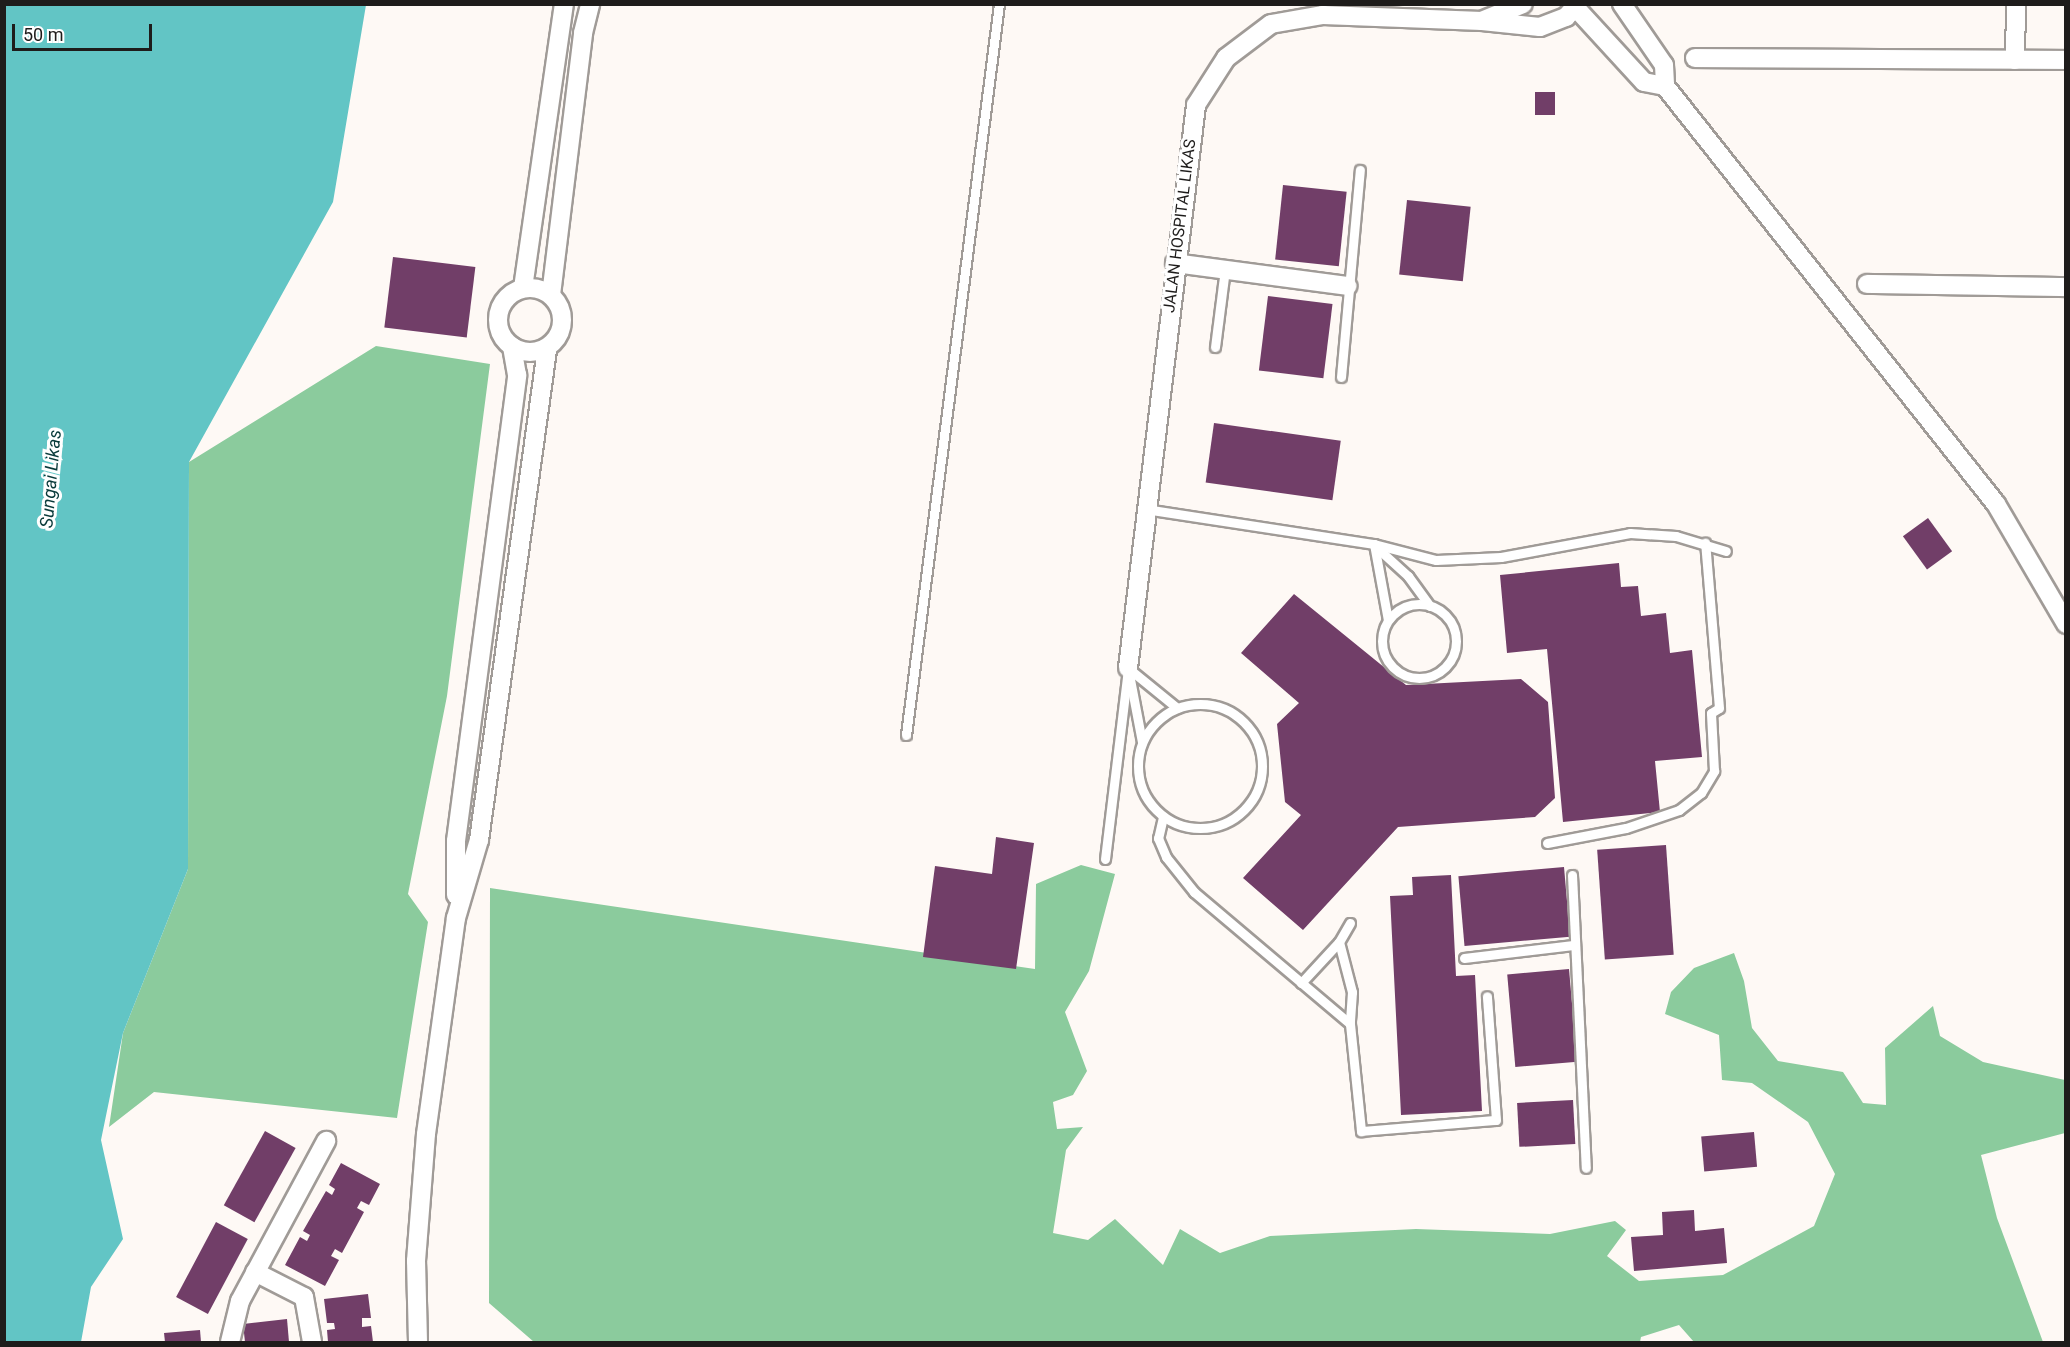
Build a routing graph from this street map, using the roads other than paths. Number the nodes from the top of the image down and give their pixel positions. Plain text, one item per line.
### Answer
1 (564, 4) edge
2 (590, 4) edge
3 (999, 4) edge
4 (1523, 4) edge
5 (1597, 4) edge
6 (1622, 4) edge
7 (2016, 4) edge
8 (1573, 6) edge
9 (1482, 21) junction
10 (1695, 58) dead end
11 (2015, 60) junction
12 (2066, 60) edge
13 (1665, 86) junction
14 (1360, 170) dead end
15 (1175, 263) junction
16 (1225, 269) junction
17 (1867, 284) dead end
18 (1347, 285) junction
19 (2066, 287) edge
20 (523, 288) junction
21 (551, 295) junction
22 (512, 346) junction
23 (547, 348) junction
24 (1215, 348) dead end
25 (1341, 377) dead end
26 (1145, 509) junction
27 (1705, 543) junction
28 (1374, 544) junction
29 (1726, 551) dead end
30 (1430, 606) junction
31 (1388, 620) junction
32 (2066, 624) edge
33 (1128, 668) junction
34 (1177, 708) junction
35 (906, 735) dead end
36 (1142, 742) junction
37 (1163, 817) junction
38 (1547, 843) dead end
39 (1105, 860) dead end
40 (1572, 875) dead end
41 (456, 918) junction
42 (1350, 923) dead end
43 (1340, 942) junction
44 (1573, 945) junction
45 (1464, 958) dead end
46 (1301, 983) junction
47 (1487, 996) dead end
48 (1350, 1024) junction
49 (326, 1141) dead end
50 (1586, 1168) dead end
51 (255, 1272) junction
52 (230, 1342) edge
53 (312, 1342) edge
54 (418, 1342) edge

1 - 20 street
2 - 21 street
3 - 35 lane
4 - 9 street
5 - 8 street
6 - 13 street
7 - 11 street
8 - 9 street, JALAN HOSPITAL LIKAS
8 - 13 street
9 - 15 street, JALAN HOSPITAL LIKAS
10 - 11 street
11 - 12 street
13 - 32 street
14 - 18 lane
15 - 16 street
15 - 26 street, JALAN HOSPITAL LIKAS
16 - 18 street
16 - 24 lane
17 - 19 street
18 - 25 lane
20 - 21 street
20 - 22 street
21 - 23 street
22 - 23 street
22 - 41 street
23 - 41 street
26 - 28 lane
26 - 33 street, JALAN HOSPITAL LIKAS
27 - 28 lane
27 - 29 lane
27 - 38 lane
28 - 30 lane
28 - 31 lane
30 - 31 lane
30 - 31 lane
33 - 34 lane
33 - 36 lane
33 - 39 lane
34 - 36 lane
34 - 37 lane
36 - 37 lane
37 - 46 lane
40 - 44 lane
41 - 54 street
42 - 43 lane
43 - 46 lane
43 - 48 lane
44 - 45 lane
44 - 50 lane
46 - 48 lane
47 - 48 lane
49 - 51 street
51 - 52 street
51 - 53 street

